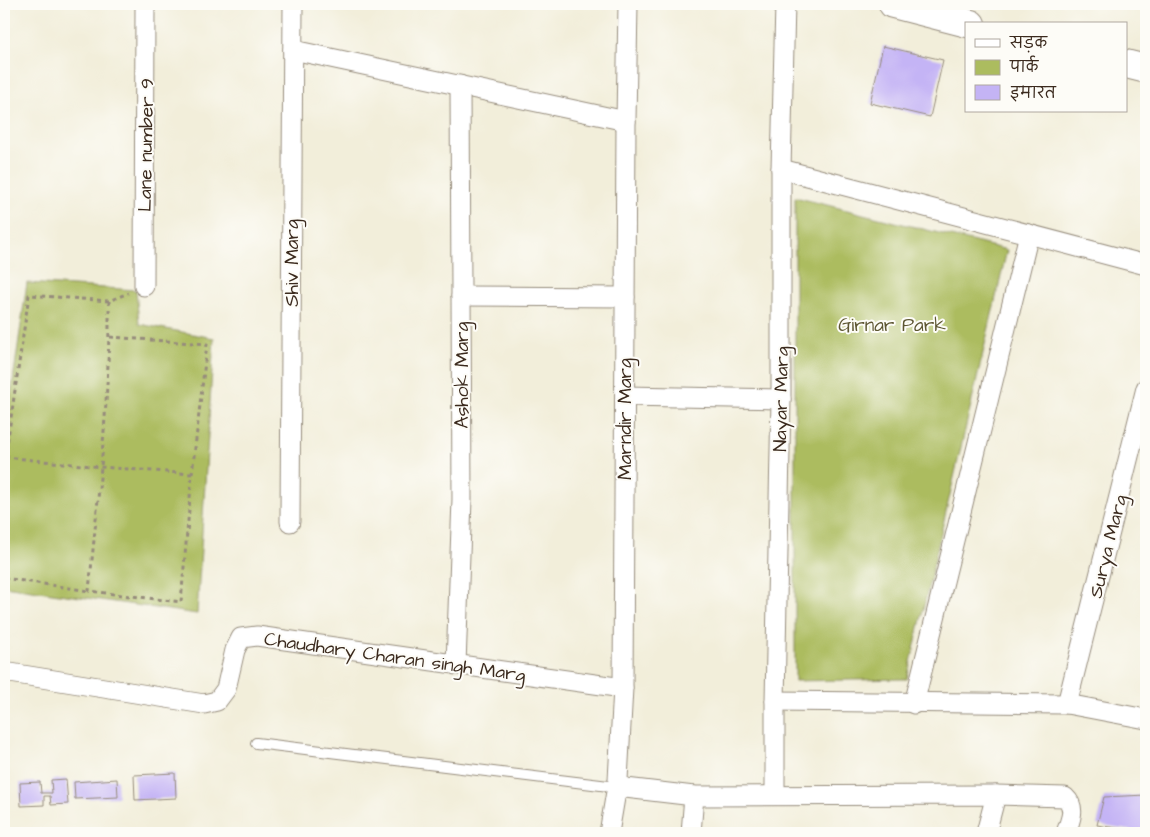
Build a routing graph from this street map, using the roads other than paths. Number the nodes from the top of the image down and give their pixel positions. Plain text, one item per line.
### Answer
1 (145, 4) edge
2 (293, 4) edge
3 (628, 4) edge
4 (785, 4) edge
5 (893, 4) edge
6 (965, 22) edge
7 (292, 50) junction
8 (1128, 64) edge
9 (1146, 69) edge
10 (460, 85) junction
11 (626, 121) junction
12 (781, 170) junction
13 (1029, 234) junction
14 (1146, 265) edge
15 (144, 286) dead end
16 (461, 296) junction
17 (625, 297) junction
18 (1146, 388) edge
19 (624, 396) junction
20 (781, 399) junction
21 (290, 522) dead end
22 (456, 665) junction
23 (4, 672) edge
24 (623, 688) junction
25 (775, 702) junction
26 (914, 704) junction
27 (1067, 704) junction
28 (1146, 720) edge
29 (256, 743) dead end
30 (618, 788) junction
31 (775, 794) junction
32 (996, 795) junction
33 (694, 796) junction
34 (609, 833) edge
35 (691, 833) edge
36 (986, 833) edge
37 (1066, 833) edge

1 - 15 street, Lane number 9
2 - 7 street, Shiv Marg
3 - 11 street, Marndir Marg
4 - 12 street, Nayar Marg
5 - 6 street
7 - 10 street
7 - 21 street, Shiv Marg
8 - 9 street
10 - 11 street
10 - 16 street, Ashok Marg
11 - 17 street, Marndir Marg
12 - 13 street
12 - 20 street, Nayar Marg
13 - 14 street
13 - 26 street
16 - 17 street
16 - 22 street, Ashok Marg
17 - 19 street, Marndir Marg
18 - 27 street, Surya Marg
19 - 20 street
19 - 24 street, Marndir Marg
20 - 25 street, Nayar Marg
22 - 23 street, Chaudhary Charan singh Marg
22 - 24 street, Chaudhary Charan singh Marg
24 - 30 street, Marndir Marg
25 - 26 street
25 - 31 street, Nayar Marg
26 - 27 street
27 - 28 street
29 - 30 lane
30 - 33 street
30 - 34 street, Marndir Marg
31 - 32 street
31 - 33 street
32 - 36 street
32 - 37 street
33 - 35 street

